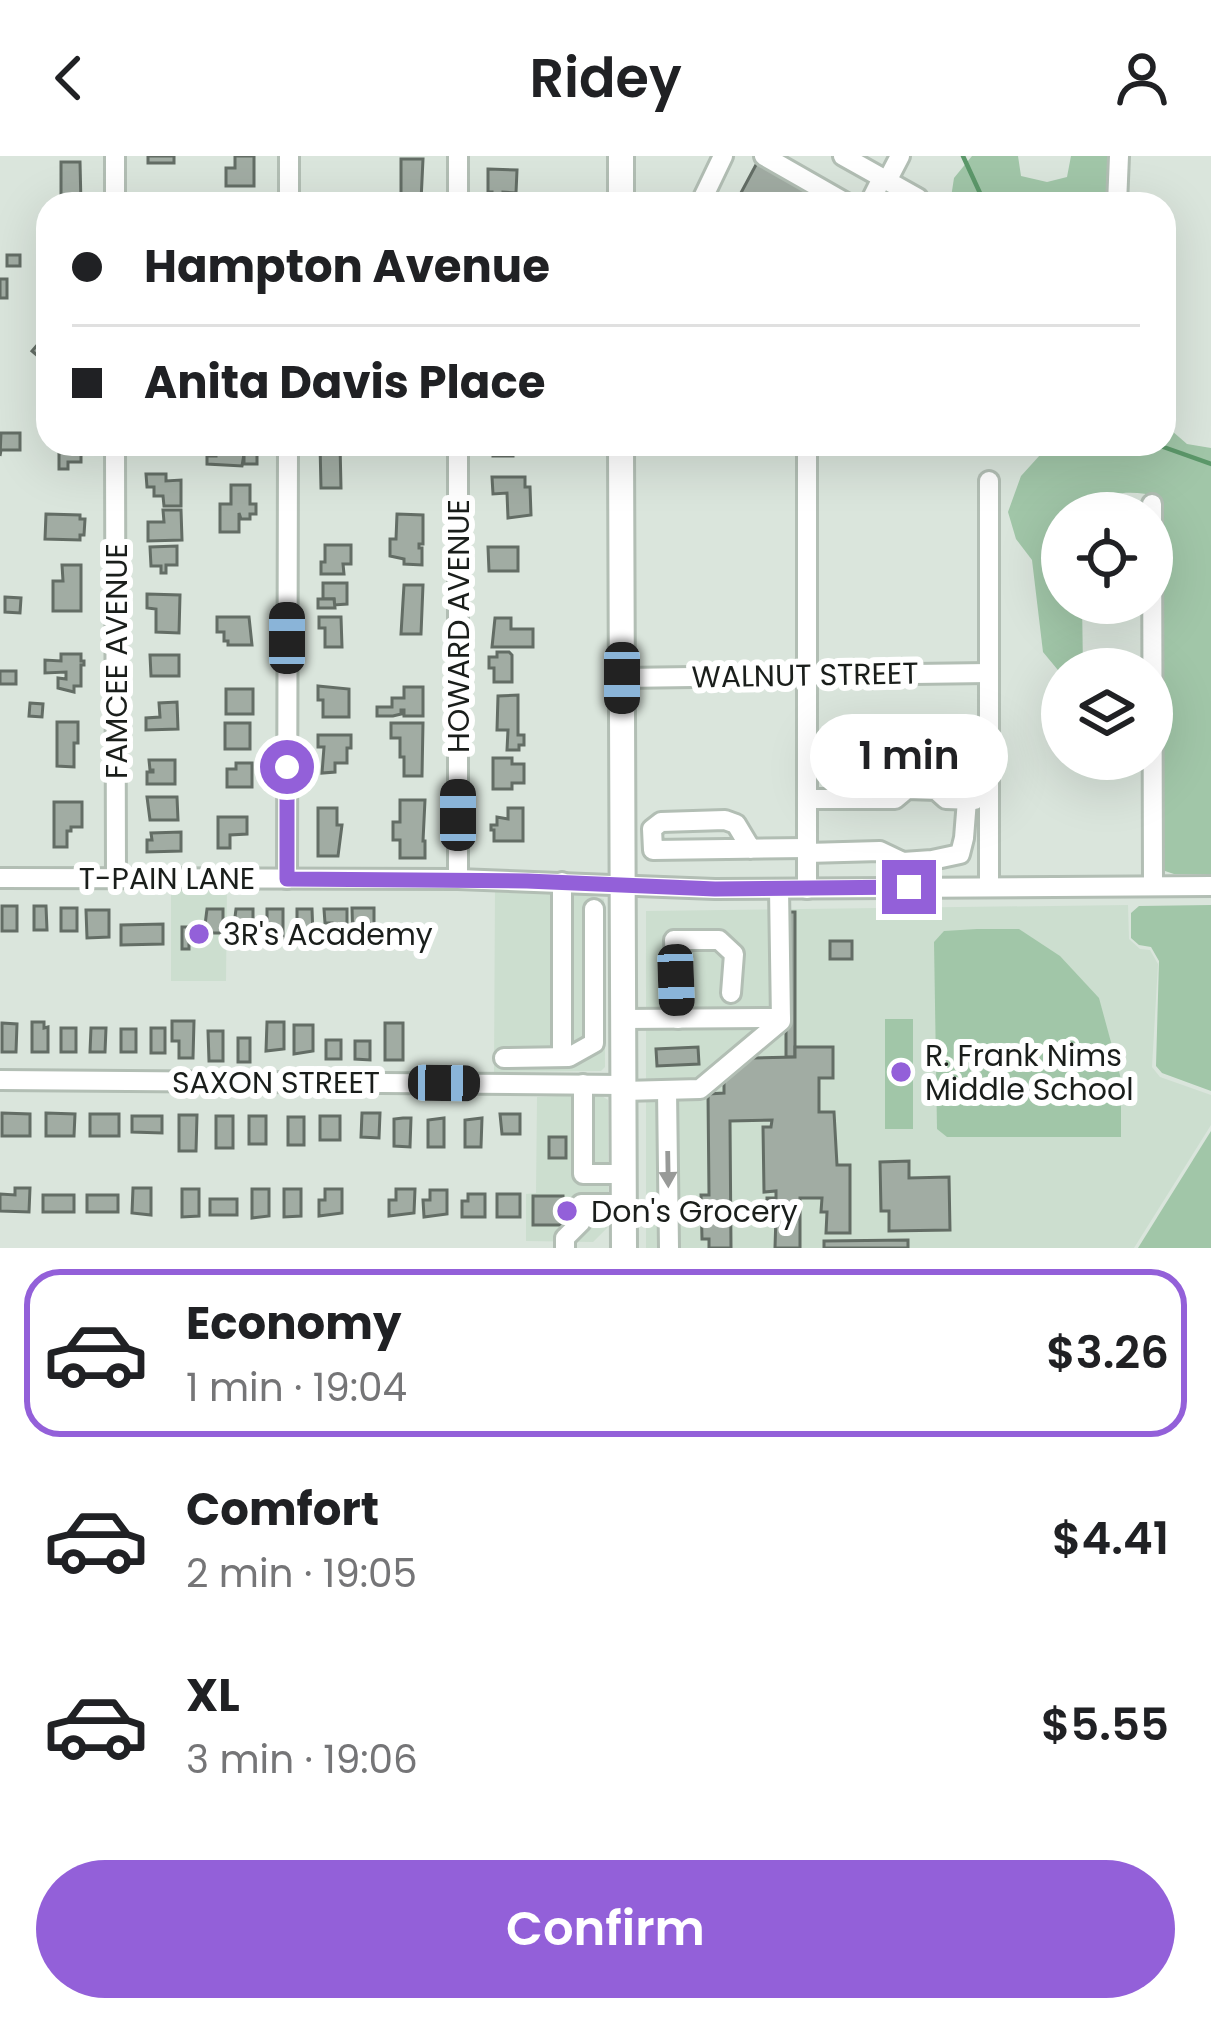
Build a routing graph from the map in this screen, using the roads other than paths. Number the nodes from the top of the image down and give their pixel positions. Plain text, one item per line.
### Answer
1 (115, 156) edge
2 (289, 156) edge
3 (458, 156) edge
4 (621, 156) edge
5 (723, 156) edge
6 (764, 156) edge
7 (843, 156) edge
8 (899, 156) edge
9 (1119, 156) edge
10 (879, 176) junction
11 (115, 192) edge
12 (289, 192) edge
13 (458, 192) edge
14 (621, 192) edge
15 (706, 192) edge
16 (827, 192) edge
17 (861, 192) edge
18 (873, 192) edge
19 (907, 192) edge
20 (1118, 192) edge
21 (115, 456) edge
22 (288, 456) edge
23 (458, 456) edge
24 (621, 456) edge
25 (807, 456) edge
26 (989, 481) dead end
27 (1152, 624) edge
28 (989, 673) junction
29 (807, 675) junction
30 (622, 678) junction
31 (807, 799) junction
32 (967, 800) junction
33 (989, 800) junction
34 (751, 849) junction
35 (806, 850) junction
36 (0, 878) edge
37 (116, 878) junction
38 (287, 879) junction
39 (458, 880) junction
40 (562, 882) junction
41 (622, 884) junction
42 (989, 886) junction
43 (1153, 886) junction
44 (1211, 886) edge
45 (779, 889) junction
46 (806, 889) junction
47 (594, 909) dead end
48 (731, 993) dead end
49 (677, 1018) junction
50 (781, 1018) junction
51 (623, 1019) junction
52 (500, 1036) dead end
53 (504, 1058) junction
54 (566, 1058) junction
55 (0, 1080) edge
56 (504, 1084) junction
57 (576, 1084) junction
58 (623, 1088) junction
59 (667, 1090) junction
60 (603, 1121) junction
61 (624, 1174) junction
62 (624, 1204) junction
63 (565, 1248) edge
64 (624, 1248) edge
65 (669, 1248) edge

1 - 11 street
2 - 12 street
3 - 13 street
4 - 14 main road
5 - 15 street
6 - 16 street
7 - 10 street
8 - 10 street
9 - 20 street
10 - 17 street
10 - 18 street
10 - 19 street
21 - 37 street, FAMCEE AVENUE
22 - 38 street
23 - 39 street, HOWARD AVENUE
24 - 30 main road
25 - 29 street
26 - 28 street
27 - 43 street
28 - 29 street, WALNUT STREET
28 - 33 street
29 - 30 street, WALNUT STREET
29 - 31 street
30 - 41 main road
31 - 32 street
31 - 35 street
32 - 33 street
32 - 35 street
33 - 42 street
34 - 34 street
34 - 35 street
35 - 46 street
36 - 37 street, T-PAIN LANE
37 - 38 street, T-PAIN LANE
38 - 39 street, T-PAIN LANE
39 - 40 street, T-PAIN LANE
40 - 41 street, T-PAIN LANE
40 - 54 street
41 - 45 street, T-PAIN LANE
41 - 51 main road
42 - 43 street, T-PAIN LANE
42 - 46 street, T-PAIN LANE
43 - 44 street, T-PAIN LANE
45 - 46 street, T-PAIN LANE
45 - 50 street
47 - 54 street
48 - 49 street
49 - 50 street
49 - 51 street
50 - 59 street, SAXON STREET
51 - 58 main road
52 - 53 street
53 - 54 street
53 - 56 street
54 - 57 street
55 - 56 street, SAXON STREET
56 - 57 street, SAXON STREET
57 - 58 street, SAXON STREET
57 - 60 street
58 - 59 street, SAXON STREET
58 - 60 main road
59 -> 65 street
60 - 61 main road
60 - 61 street
61 - 62 main road
62 - 63 street
62 - 64 main road

